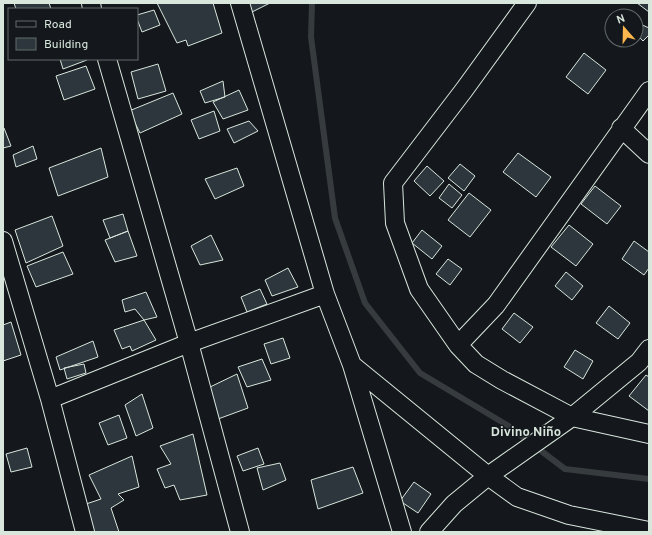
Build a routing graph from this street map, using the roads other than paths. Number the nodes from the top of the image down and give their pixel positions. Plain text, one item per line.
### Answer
1 (240, 3) edge
2 (527, 3) edge
3 (107, 60) edge
4 (649, 91) edge
5 (621, 128) junction
6 (649, 154) edge
7 (3, 241) edge
8 (325, 294) junction
9 (189, 343) junction
10 (458, 345) junction
11 (649, 349) edge
12 (352, 365) junction
13 (50, 399) junction
14 (572, 417) junction
15 (649, 434) edge
16 (488, 476) junction
17 (623, 530) edge
18 (649, 531) edge
19 (85, 532) edge
20 (240, 532) edge
21 (402, 532) edge
22 (429, 532) edge

1 - 8 street
2 - 10 street
3 - 9 street
4 - 5 street
5 - 6 street
5 - 10 street
7 - 13 street
8 - 9 street
8 - 12 street
9 - 13 street
9 - 20 street
10 - 14 street
11 - 14 street
12 - 16 street
12 - 21 street
13 - 19 street
14 - 15 street
14 - 16 street
16 - 17 street
16 - 22 street
17 - 18 street

